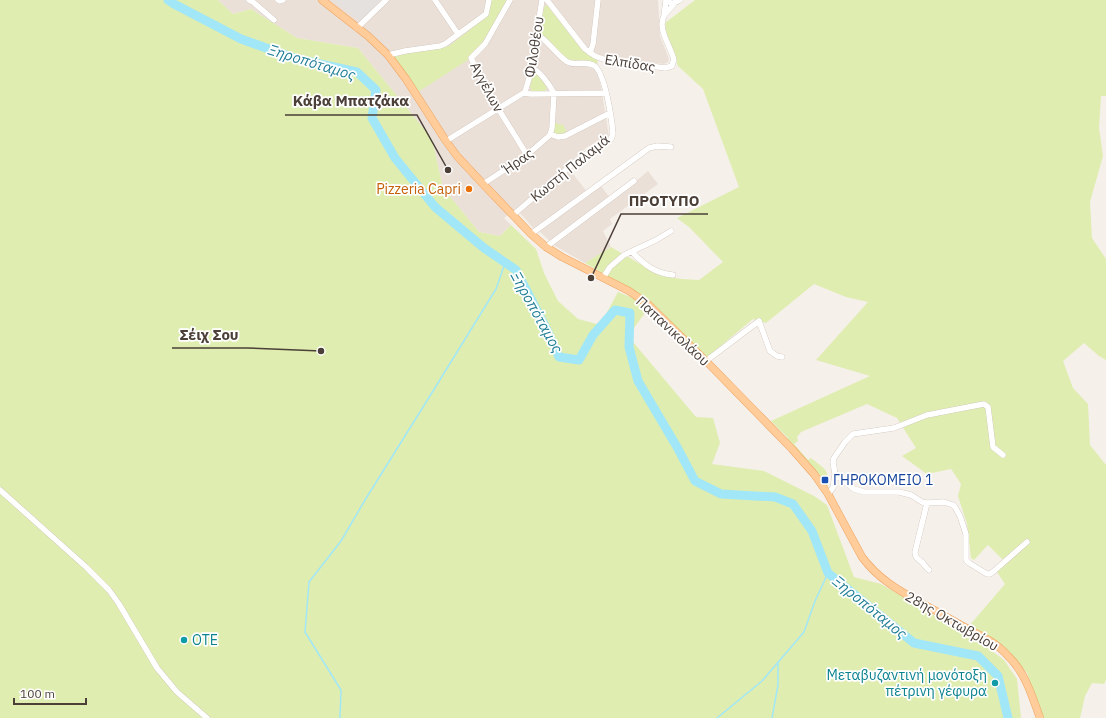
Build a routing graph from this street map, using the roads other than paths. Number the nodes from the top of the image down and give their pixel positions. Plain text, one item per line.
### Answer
1 (249, 0) edge
2 (278, 0) edge
3 (283, 0) edge
4 (322, 0) edge
5 (386, 0) edge
6 (435, 0) edge
7 (489, 0) edge
8 (510, 0) edge
9 (542, 0) edge
10 (546, 0) edge
11 (598, 0) edge
12 (680, 0) edge
13 (669, 2) edge
14 (664, 16) junction
15 (274, 20) dead end
16 (357, 28) junction
17 (458, 34) junction
18 (536, 34) junction
19 (590, 53) junction
20 (388, 55) junction
21 (531, 68) junction
22 (524, 92) junction
23 (554, 93) junction
24 (606, 93) junction
25 (498, 108) junction
26 (610, 113) junction
27 (550, 134) junction
28 (446, 141) junction
29 (671, 147) dead end
30 (527, 155) junction
31 (634, 182) dead end
32 (483, 184) junction
33 (513, 215) junction
34 (671, 232) dead end
35 (531, 234) junction
36 (546, 247) junction
37 (632, 252) junction
38 (673, 275) dead end
39 (603, 278) junction
40 (782, 357) dead end
41 (706, 361) junction
42 (1003, 455) dead end
43 (835, 474) junction
44 (0, 490) edge
45 (828, 494) junction
46 (927, 503) junction
47 (1027, 542) dead end
48 (929, 570) dead end
49 (877, 575) joint
50 (207, 718) edge
51 (1040, 718) edge

1 - 15 street
2 - 3 street
4 - 16 main road, Παπανικολάου
5 - 16 street
6 - 17 street
7 - 17 street
8 - 25 street, Αγγέλων
9 - 18 street, Φιλοθέου
10 - 19 street, Ελπίδας
11 - 19 street
12 - 13 street
13 - 14 street
13 - 14 street
14 - 19 street, Ελπίδας
16 - 20 main road, Παπανικολάου
17 - 20 street
18 - 21 street, Φιλοθέου
18 - 24 street, Κωστή Παλαμά
20 - 28 main road, Παπανικολάου
21 - 22 street, Φιλοθέου
21 - 23 street
22 - 23 street
22 - 25 street
23 - 24 street
23 - 27 street
24 - 26 street, Κωστή Παλαμά
25 - 28 street
25 - 30 street, Αγγέλων
26 - 27 street
26 - 33 street, Κωστή Παλαμά
27 - 30 street, Ήρας
28 - 32 main road, Παπανικολάου
29 - 35 street
30 - 32 street, Ήρας
31 - 36 street
32 - 33 main road, Παπανικολάου
33 - 35 main road, Παπανικολάου
34 - 37 street
35 - 36 main road, Παπανικολάου
36 - 39 main road, Παπανικολάου
37 - 38 street
37 - 39 street
39 - 41 main road, Παπανικολάου
40 - 41 street
41 - 45 main road, Παπανικολάου
42 - 43 street
43 - 45 street
43 - 46 street
44 - 50 street
45 - 49 main road, Παπανικολάου
46 - 47 street
46 - 48 street
49 - 51 main road, 28ης Οκτωβρίου

